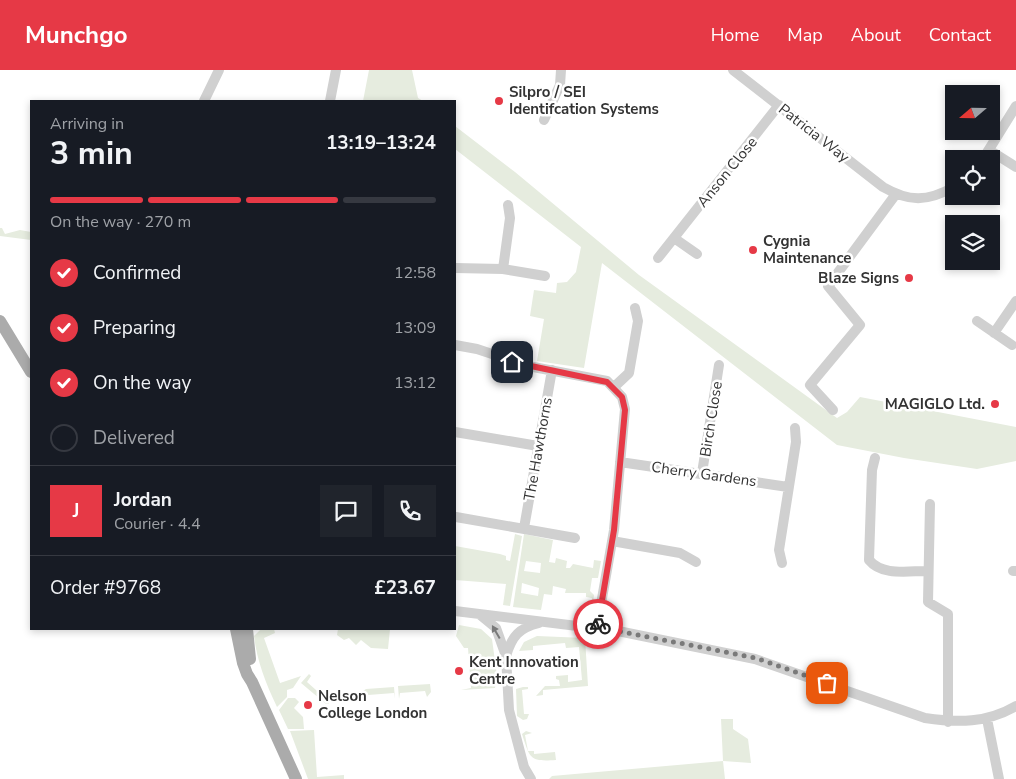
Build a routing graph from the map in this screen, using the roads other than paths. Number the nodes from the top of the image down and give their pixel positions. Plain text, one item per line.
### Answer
1 (219, 70) edge
2 (336, 70) edge
3 (561, 70) edge
4 (733, 70) edge
5 (204, 100) edge
6 (330, 100) edge
7 (779, 106) junction
8 (1016, 106) edge
9 (544, 120) dead end
10 (988, 150) edge
11 (1000, 160) edge
12 (1016, 167) edge
13 (945, 191) edge
14 (896, 194) junction
15 (508, 205) dead end
16 (674, 238) junction
17 (697, 254) dead end
18 (658, 258) dead end
19 (456, 268) edge
20 (503, 269) junction
21 (545, 276) dead end
22 (1016, 301) edge
23 (635, 308) dead end
24 (0, 321) edge
25 (977, 321) dead end
26 (994, 333) junction
27 (456, 345) edge
28 (1012, 345) dead end
29 (719, 365) dead end
30 (30, 370) edge
31 (552, 370) junction
32 (614, 387) junction
33 (833, 410) dead end
34 (795, 428) dead end
35 (456, 432) edge
36 (538, 446) junction
37 (875, 458) dead end
38 (620, 462) junction
39 (702, 473) junction
40 (788, 487) junction
41 (930, 504) dead end
42 (456, 517) edge
43 (524, 528) junction
44 (575, 538) dead end
45 (612, 542) junction
46 (696, 562) dead end
47 (782, 562) dead end
48 (927, 571) junction
49 (456, 611) edge
50 (479, 614) junction
51 (546, 621) junction
52 (597, 627) junction
53 (236, 630) edge
54 (247, 630) edge
55 (506, 656) junction
56 (252, 682) junction
57 (1016, 706) edge
58 (987, 719) junction
59 (948, 722) junction
60 (296, 779) edge
61 (531, 779) edge
62 (999, 779) edge

1 - 5 street
2 - 6 street
3 - 9 street
4 - 7 street, Patricia Way
7 - 14 street, Patricia Way
7 - 16 street, Anson Close
8 - 10 street
11 - 12 street
13 - 14 street, Patricia Way
14 - 33 street
15 - 20 street
16 - 17 street
16 - 18 street, Anson Close
19 - 20 street
20 - 21 street
22 - 26 street
23 - 32 street
24 - 30 main road
25 - 26 street
26 - 28 street
27 - 31 street
29 - 39 street, Birch Close
31 - 32 street
31 - 36 street, The Hawthorns
32 - 38 street
34 - 40 street
35 - 36 street
36 - 43 street, The Hawthorns
37 - 48 street
38 - 39 street, Cherry Gardens
38 - 45 street
39 - 40 street, Cherry Gardens
40 - 47 street
41 - 48 street
42 - 43 street
43 - 44 street
45 - 46 street
45 - 52 street
48 - 59 street
49 - 50 street
50 - 51 street
55 -> 50 street
51 - 52 street
51 - 55 street
52 - 59 street
53 - 56 main road
54 - 56 main road
55 - 61 street
56 - 60 main road
57 - 58 street
58 - 59 street
58 - 62 street

